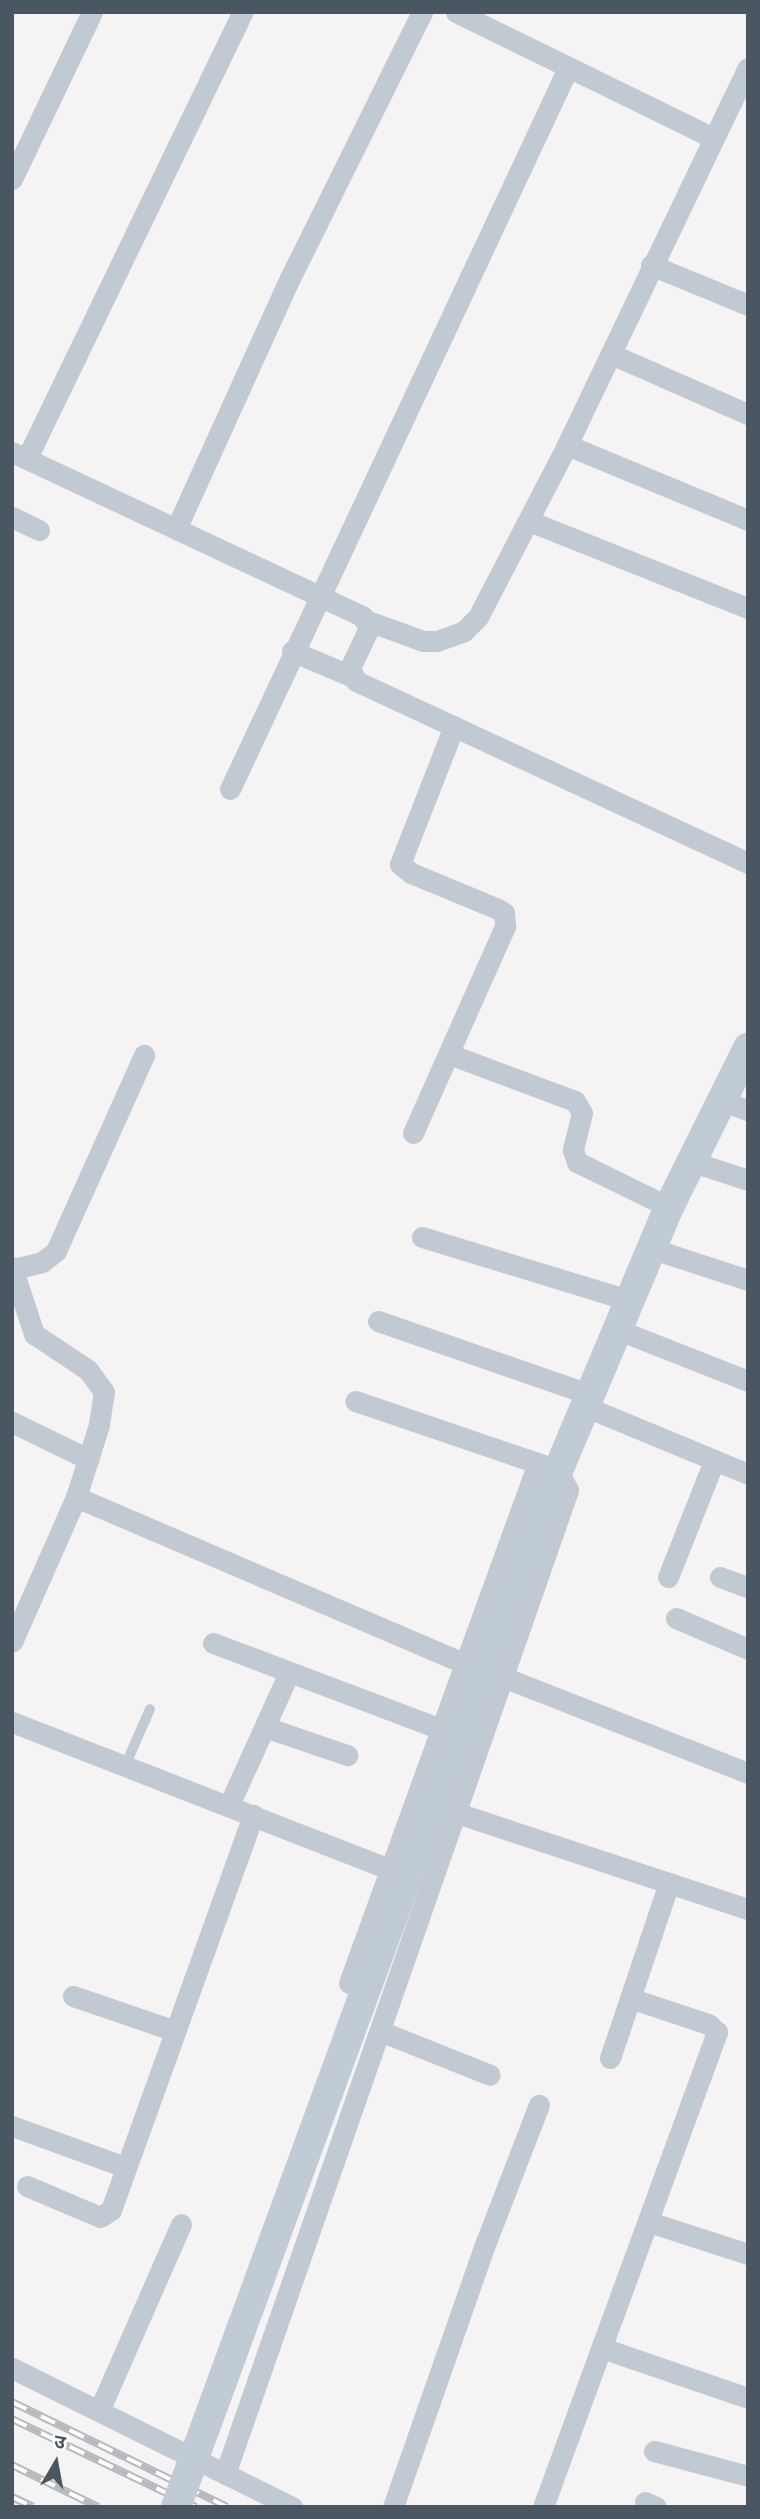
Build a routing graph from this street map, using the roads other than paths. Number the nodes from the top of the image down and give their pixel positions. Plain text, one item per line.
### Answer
1 (92, 12) edge
2 (243, 12) edge
3 (422, 12) edge
4 (456, 12) edge
5 (568, 68) junction
6 (747, 71) edge
7 (711, 137) junction
8 (12, 179) edge
9 (651, 265) junction
10 (748, 305) edge
11 (611, 354) junction
12 (748, 414) edge
13 (567, 445) junction
14 (20, 455) edge
15 (12, 517) edge
16 (748, 520) edge
17 (529, 521) junction
18 (176, 528) junction
19 (39, 530) dead end
20 (748, 608) edge
21 (310, 612) junction
22 (363, 638) junction
23 (292, 651) junction
24 (351, 676) junction
25 (454, 726) junction
26 (229, 789) dead end
27 (748, 863) edge
28 (748, 1048) edge
29 (449, 1054) junction
30 (144, 1055) dead end
31 (734, 1105) edge
32 (414, 1133) dead end
33 (690, 1161) junction
34 (748, 1180) edge
35 (668, 1207) junction
36 (422, 1237) dead end
37 (650, 1248) junction
38 (13, 1268) edge
39 (748, 1280) edge
40 (628, 1300) junction
41 (378, 1321) dead end
42 (616, 1329) junction
43 (748, 1381) edge
44 (587, 1400) junction
45 (355, 1401) dead end
46 (12, 1422) edge
47 (88, 1459) junction
48 (714, 1461) junction
49 (548, 1466) junction
50 (748, 1474) edge
51 (76, 1497) junction
52 (668, 1577) dead end
53 (720, 1577) dead end
54 (748, 1587) edge
55 (676, 1618) dead end
56 (12, 1642) edge
57 (213, 1643) dead end
58 (748, 1648) edge
59 (465, 1664) junction
60 (289, 1673) junction
61 (503, 1677) junction
62 (150, 1709) dead end
63 (12, 1723) edge
64 (264, 1727) junction
65 (440, 1729) junction
66 (347, 1755) dead end
67 (125, 1766) junction
68 (748, 1773) edge
69 (229, 1805) junction
70 (457, 1813) junction
71 (253, 1815) junction
72 (389, 1868) junction
73 (669, 1883) junction
74 (748, 1909) edge
75 (349, 1983) dead end
76 (73, 1996) dead end
77 (630, 1998) junction
78 (175, 2031) junction
79 (380, 2031) junction
80 (610, 2058) dead end
81 (490, 2074) dead end
82 (539, 2105) dead end
83 (12, 2126) edge
84 (125, 2167) junction
85 (27, 2186) dead end
86 (649, 2222) junction
87 (181, 2224) dead end
88 (748, 2254) edge
89 (602, 2348) junction
90 (12, 2368) edge
91 (748, 2398) edge
92 (99, 2411) junction
93 (654, 2451) dead end
94 (225, 2474) junction
95 (748, 2476) edge
96 (176, 2507) edge
97 (292, 2507) edge
98 (393, 2507) edge
99 (543, 2507) edge

1 - 8 street
2 - 14 street
3 - 18 street
4 - 5 street
5 - 7 street
5 - 21 street
6 - 7 street
7 - 9 street
9 - 10 street
9 - 11 street
11 - 12 street
11 - 13 street
13 - 16 street
13 - 17 street
14 - 18 street
15 - 19 street
17 - 20 street
17 - 22 street
18 - 21 street
21 - 22 street
21 - 23 street
22 - 24 street
23 - 24 street
23 - 26 street
24 - 25 street
25 - 27 street
25 - 29 street
28 - 31 street
29 - 32 street
29 - 35 street
30 - 38 street
31 - 33 street
33 - 34 street
33 - 35 street
35 - 37 street
36 - 40 street
37 - 39 street
37 - 40 street
38 - 47 street
40 - 42 street
41 - 44 street
42 - 43 street
42 - 44 street
44 - 48 street
44 - 49 street
45 - 49 street
46 - 47 street
47 - 51 street
48 - 50 street
48 - 52 street
49 - 59 street
49 - 61 street
49 - 96 street, bridge
51 - 56 street
51 - 59 street
53 - 54 street
55 - 58 street
57 - 60 street
59 - 65 street
60 - 64 street
60 - 65 street
61 - 68 street
61 - 70 street
62 - 67 lane
63 - 67 street
64 - 66 street
64 - 69 street
65 - 72 street
67 - 69 street
69 - 71 street
70 - 73 street
70 - 79 street
71 - 72 street
71 - 78 street
72 - 75 street
73 - 74 street
73 - 77 street
76 - 78 street
77 - 80 street
77 - 86 street
78 - 84 street
79 - 81 street
79 - 94 street
82 - 98 street
83 - 84 street
84 - 85 street
86 - 88 street
86 - 89 street
87 - 92 street
89 - 91 street
89 - 99 street
90 - 92 street
92 - 94 street
93 - 95 street
94 - 97 street

